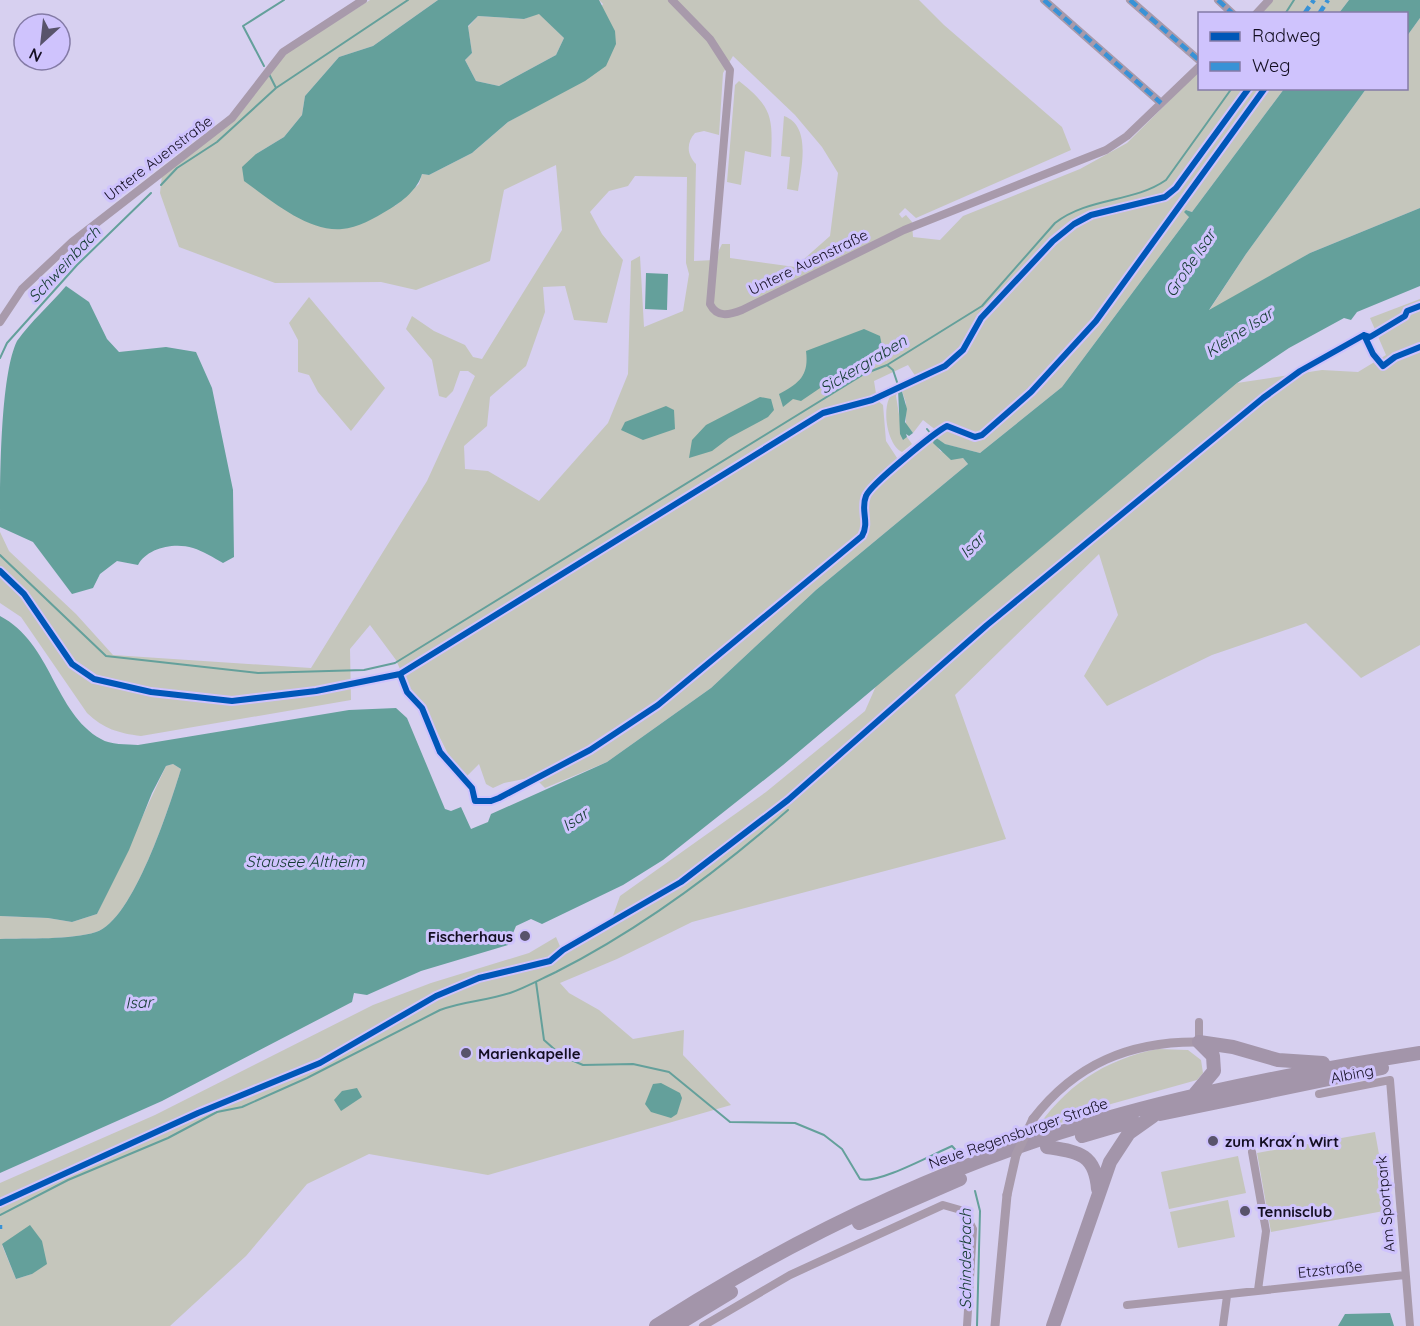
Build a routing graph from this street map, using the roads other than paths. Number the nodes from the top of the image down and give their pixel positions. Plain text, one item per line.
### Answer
1 (363, 0) edge
2 (672, 0) edge
3 (1044, 0) edge
4 (1130, 0) edge
5 (1218, 0) edge
6 (1269, 0) edge
7 (1231, 12) edge
8 (1258, 12) edge
9 (1198, 59) edge
10 (1198, 68) edge
11 (1161, 102) junction
12 (0, 322) edge
13 (1199, 1022) dead end
14 (1199, 1042) junction
15 (1420, 1053) edge
16 (1420, 1062) edge
17 (1346, 1065) junction
18 (1390, 1080) joint
19 (1319, 1094) dead end
20 (1193, 1096) junction
21 (1153, 1116) junction
22 (1047, 1147) junction
23 (1252, 1152) dead end
24 (1099, 1196) junction
25 (1405, 1275) junction
26 (1258, 1290) junction
27 (1227, 1296) junction
28 (1127, 1305) dead end
29 (656, 1326) edge
30 (675, 1326) edge
31 (703, 1326) edge
32 (967, 1326) edge
33 (995, 1326) edge
34 (1053, 1326) edge
35 (1223, 1326) edge
36 (1410, 1326) edge

1 - 12 street, Untere Auenstraße
2 - 11 street, Untere Auenstraße
3 - 11 street
4 - 9 street
5 - 7 street
6 - 8 street
10 - 11 street, Untere Auenstraße
13 - 14 street
14 - 17 highway
14 - 20 highway
14 - 33 street, bridge
15 - 17 highway, Neue Regensburger Straße
16 - 21 highway
17 - 20 highway, Neue Regensburger Straße
18 - 19 street, Albing
18 - 25 street, Am Sportpark
20 - 29 highway, Neue Regensburger Straße
21 - 22 highway
21 - 24 highway
22 - 24 highway
22 - 30 highway
23 - 26 street
24 - 34 highway
25 - 26 street, Etzstraße
25 - 36 street, Am Sportpark
26 - 27 street, Etzstraße
27 - 28 street, Etzstraße
27 - 35 street
31 - 32 street

